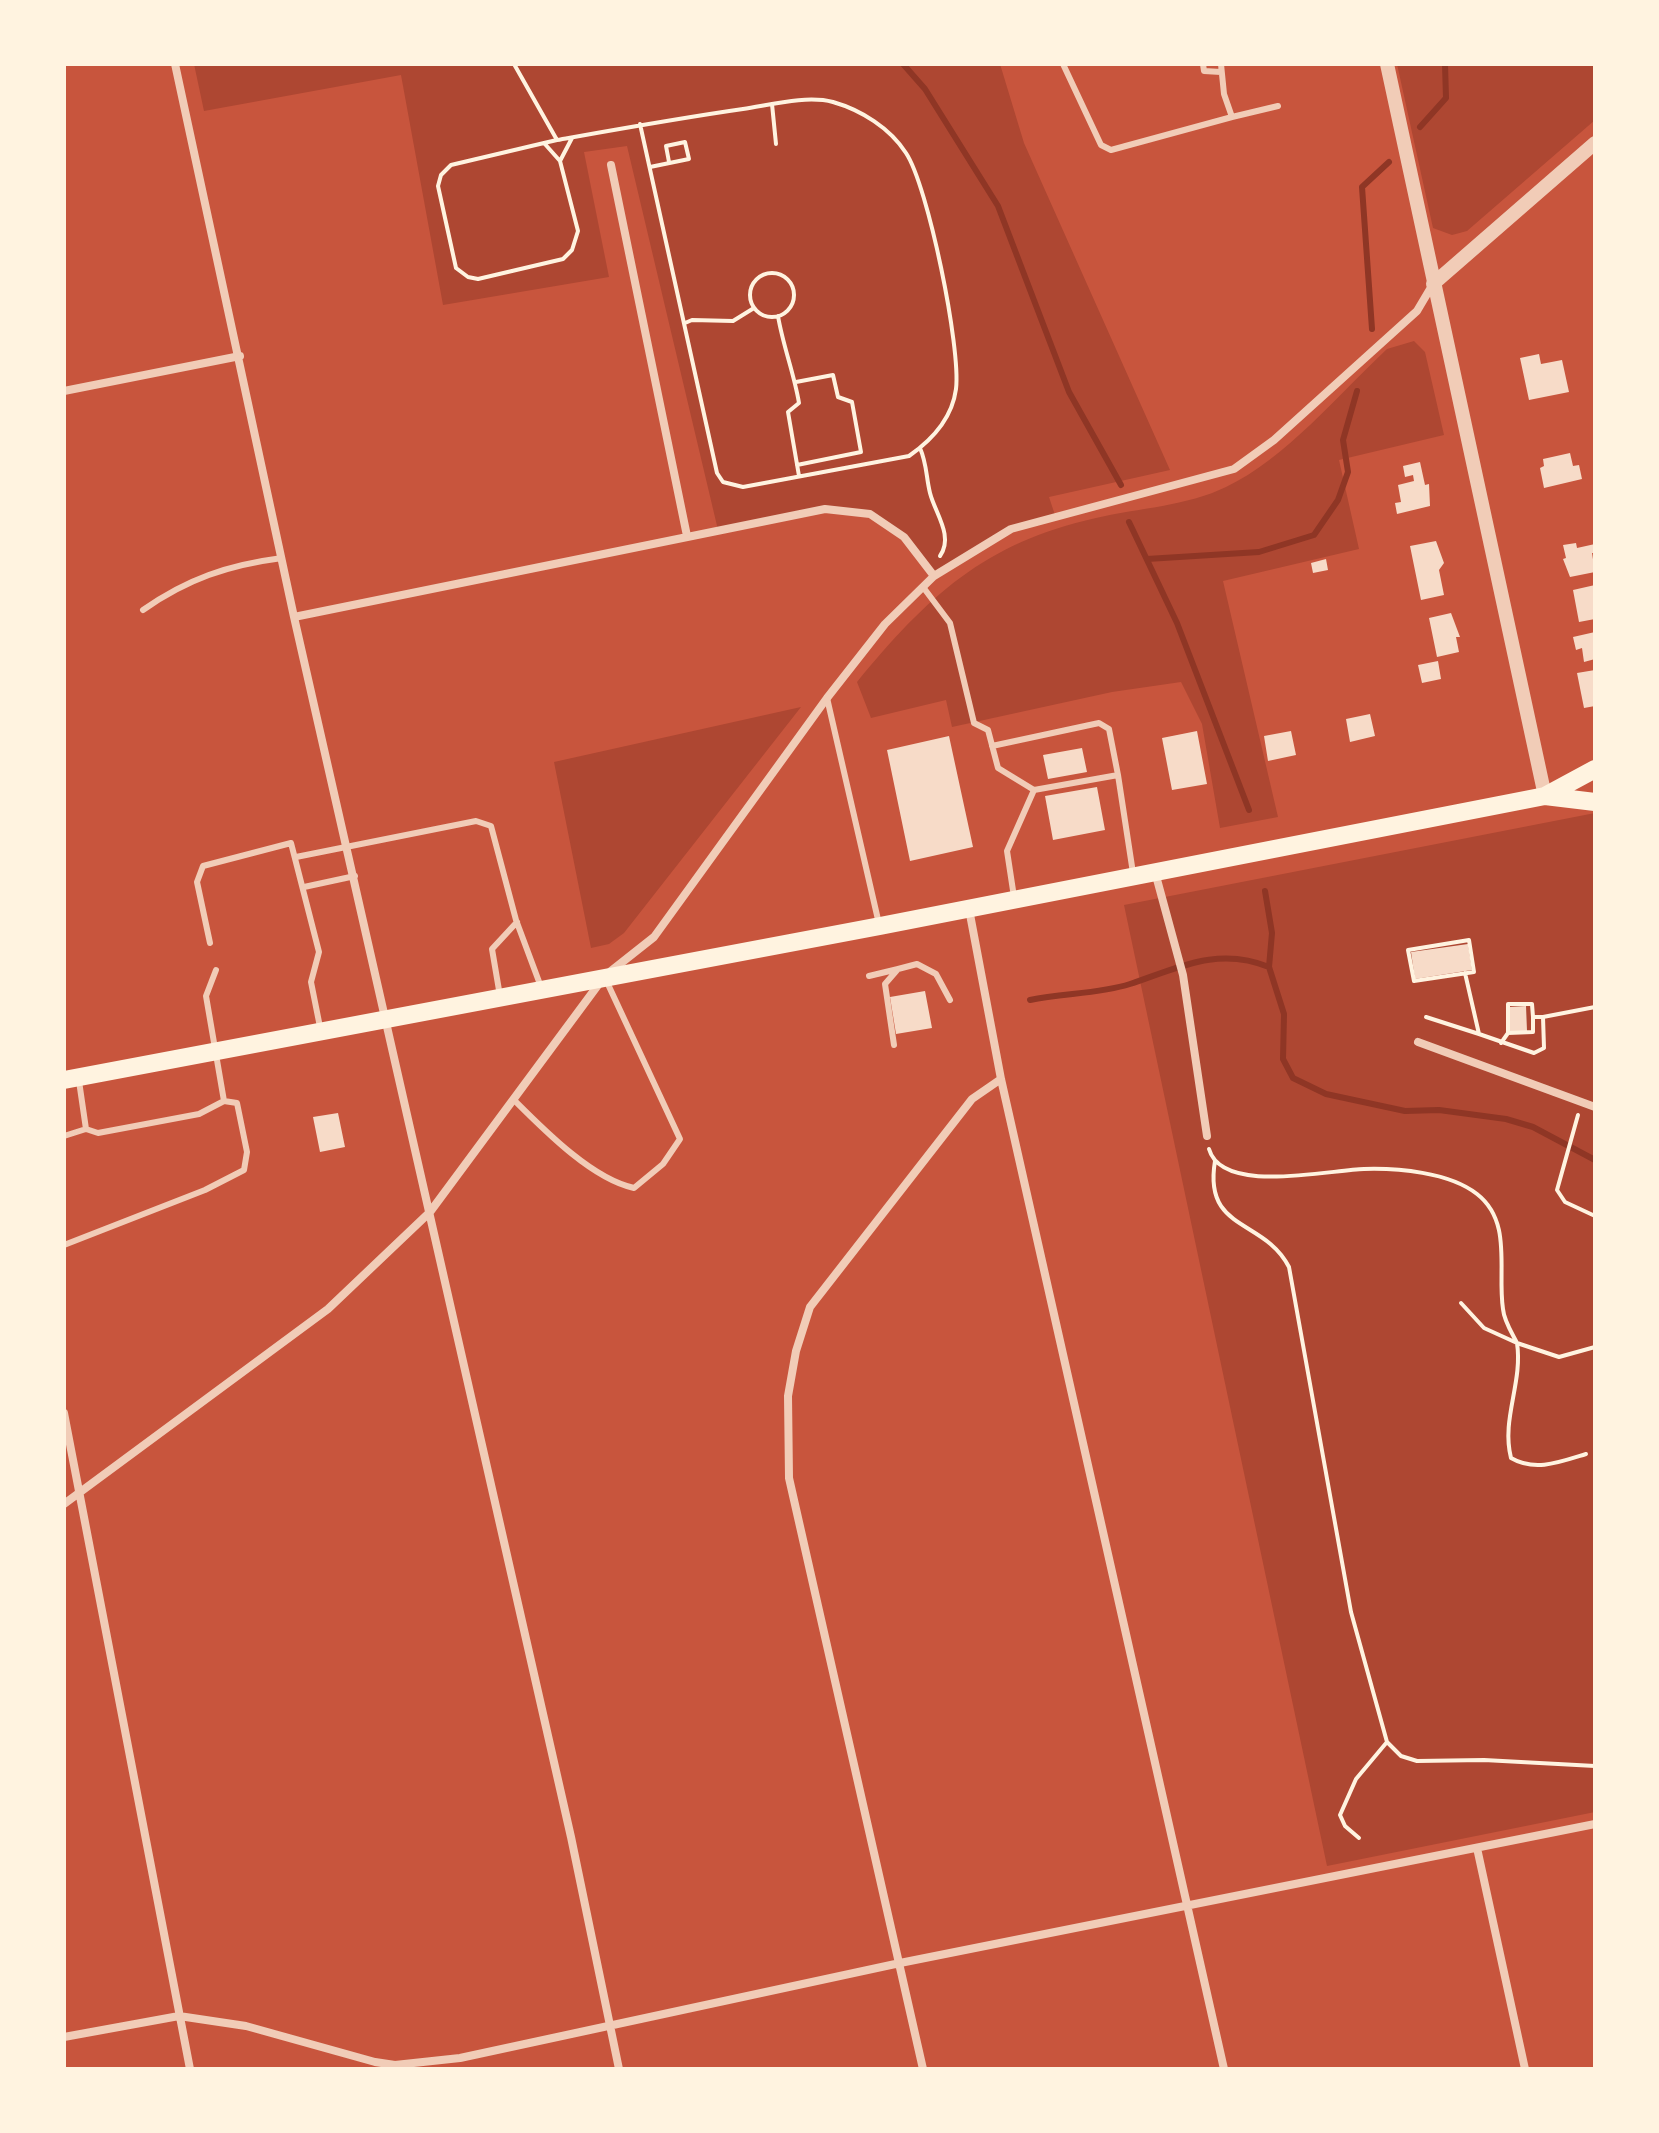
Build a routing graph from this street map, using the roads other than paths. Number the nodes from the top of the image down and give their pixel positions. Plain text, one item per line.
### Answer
1 (175, 64) edge
2 (1063, 64) edge
3 (1203, 64) edge
4 (1387, 64) edge
5 (1221, 68) edge
6 (1278, 106) dead end
7 (1232, 117) junction
8 (1595, 143) edge
9 (611, 165) dead end
10 (1433, 284) junction
11 (240, 356) junction
12 (64, 391) edge
13 (687, 536) junction
14 (282, 558) junction
15 (934, 576) junction
16 (923, 587) junction
17 (143, 610) dead end
18 (294, 617) junction
19 (827, 698) junction
20 (992, 746) junction
21 (1595, 769) edge
22 (1118, 775) junction
23 (1034, 790) junction
24 (1545, 796) junction
25 (1595, 802) edge
26 (347, 846) junction
27 (296, 857) junction
28 (1155, 872) junction
29 (355, 876) junction
30 (1134, 876) junction
31 (304, 887) junction
32 (1015, 900) junction
33 (969, 909) junction
34 (517, 922) junction
35 (880, 926) junction
36 (210, 943) dead end
37 (898, 969) junction
38 (216, 970) dead end
39 (869, 976) dead end
40 (604, 977) junction
41 (542, 988) junction
42 (500, 996) junction
43 (950, 1000) dead end
44 (387, 1018) junction
45 (321, 1031) junction
46 (1418, 1042) dead end
47 (894, 1045) dead end
48 (215, 1051) junction
49 (71, 1078) edge
50 (1001, 1079) junction
51 (513, 1099) junction
52 (224, 1101) junction
53 (1595, 1107) edge
54 (86, 1129) junction
55 (64, 1136) edge
56 (1207, 1136) road end
57 (430, 1212) junction
58 (64, 1245) edge
59 (64, 1413) edge
60 (79, 1490) junction
61 (64, 1504) edge
62 (1595, 1824) edge
63 (1477, 1848) junction
64 (1185, 1905) junction
65 (900, 1963) junction
66 (179, 2016) junction
67 (609, 2025) junction
68 (64, 2037) edge
69 (190, 2069) edge
70 (619, 2069) edge
71 (923, 2069) edge
72 (1224, 2069) edge
73 (1525, 2069) edge

1 - 11 street
2 - 7 lane
3 - 5 lane
4 - 10 street
5 - 7 lane
6 - 7 lane
8 - 10 street
9 - 13 street
10 - 15 street
10 - 24 street
11 - 12 street
11 - 14 street
13 - 15 street
13 - 18 street
14 - 17 lane
14 - 18 street
15 - 16 street
16 - 19 street
16 - 20 lane
18 - 26 street
19 - 35 lane
19 - 40 street
20 - 22 lane
20 - 23 lane
21 - 24 main road
22 - 23 lane
22 - 30 lane
23 - 32 lane
24 - 25 main road
24 - 28 main road
26 - 27 lane
26 - 29 street
26 - 34 lane
27 - 31 lane
27 - 36 lane
28 - 30 main road
28 - 56 street
29 - 31 lane
29 - 44 street
30 - 32 main road
31 - 45 lane
32 - 33 main road
33 - 35 main road
33 - 50 street
34 - 41 lane
34 - 42 lane
35 - 40 main road
37 - 39 lane
37 - 43 lane
37 - 47 lane
38 - 48 lane
40 - 41 main road
40 - 51 street
40 - 51 lane
41 - 42 main road
42 - 44 main road
44 - 45 main road
44 - 57 street
45 - 48 main road
46 - 53 street
48 - 49 main road
48 - 52 lane
49 - 54 lane
50 - 64 street
50 - 65 street
51 - 57 street
52 - 54 lane
52 - 58 lane
54 - 55 lane
57 - 60 street
57 - 67 street
59 - 60 street
60 - 61 street
60 - 66 street
62 - 63 street
63 - 64 street
63 - 73 street
64 - 65 street
64 - 72 street
65 - 67 street
65 - 71 street
66 - 67 street
66 - 68 street
66 - 69 street
67 - 70 street

